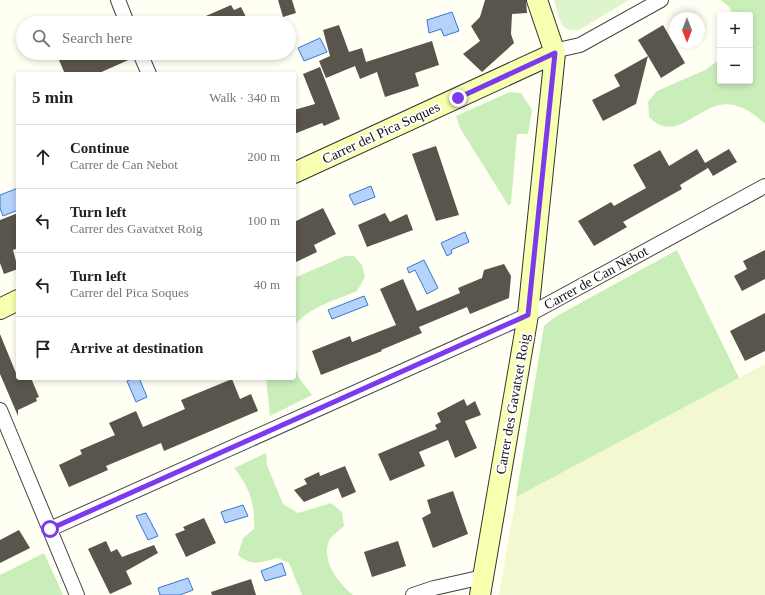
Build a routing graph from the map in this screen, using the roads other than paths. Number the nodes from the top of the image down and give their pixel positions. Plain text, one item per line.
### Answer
1 (118, 0) edge
2 (537, 0) edge
3 (661, 0) edge
4 (124, 16) edge
5 (555, 53) junction
6 (143, 60) edge
7 (148, 72) edge
8 (296, 172) edge
9 (765, 186) edge
10 (16, 301) edge
11 (0, 308) edge
12 (528, 315) junction
13 (0, 410) edge
14 (50, 529) junction
15 (482, 586) edge
16 (77, 595) edge
17 (413, 595) edge

1 - 4 street
2 - 5 street, Carrer des Gavatxet Roig
3 - 5 street, Carrer del Pica Soques
5 - 8 street, Carrer del Pica Soques
5 - 12 street, Carrer des Gavatxet Roig
6 - 7 street
9 - 12 street, Carrer de Can Nebot
10 - 11 street
12 - 14 street, Carrer de Can Nebot
12 - 15 street, Carrer des Gavatxet Roig
13 - 14 street
14 - 16 street
15 - 17 street

